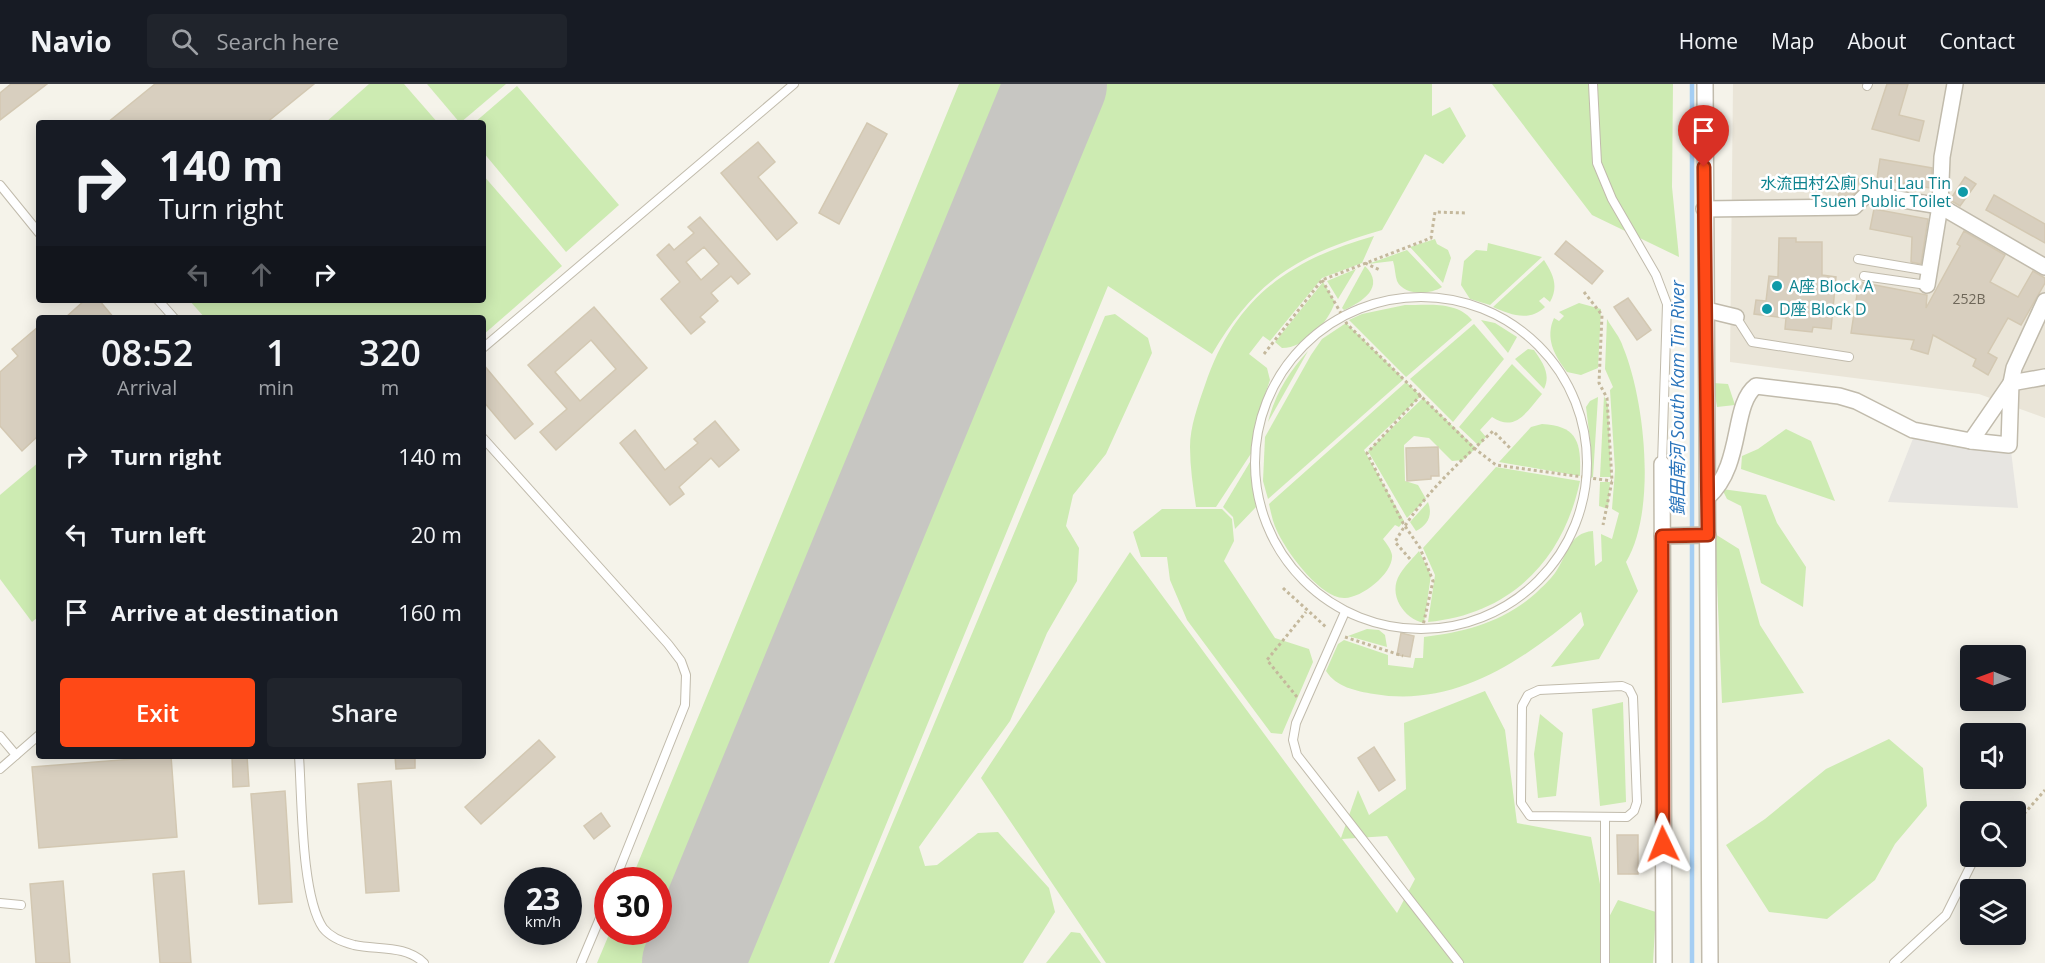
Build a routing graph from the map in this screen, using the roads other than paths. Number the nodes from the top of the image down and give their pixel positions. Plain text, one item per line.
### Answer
1 (794, 84) edge
2 (1593, 84) edge
3 (1705, 84) edge
4 (1956, 84) edge
5 (0, 185) edge
6 (1940, 206) junction
7 (1704, 209) junction
8 (36, 229) edge
9 (1858, 259) dead end
10 (2045, 267) edge
11 (1864, 276) dead end
12 (1928, 278) junction
13 (2045, 301) edge
14 (161, 303) edge
15 (1707, 310) junction
16 (171, 315) edge
17 (1736, 317) joint
18 (486, 345) edge
19 (1849, 357) dead end
20 (2045, 377) edge
21 (2011, 383) junction
22 (486, 441) edge
23 (1971, 441) junction
24 (1662, 464) joint
25 (1708, 497) junction
26 (1708, 535) junction
27 (1662, 536) junction
28 (1345, 612) junction
29 (0, 736) edge
30 (36, 738) edge
31 (16, 755) junction
32 (299, 759) edge
33 (0, 769) edge
34 (1605, 816) junction
35 (620, 867) edge
36 (1970, 867) edge
37 (0, 903) edge
38 (21, 905) dead end
39 (594, 932) edge
40 (424, 963) edge
41 (581, 963) edge
42 (1459, 963) edge
43 (1605, 963) edge
44 (1664, 963) edge
45 (1710, 963) edge
46 (1894, 963) edge

1 - 18 lane
2 - 24 lane
3 - 7 street
4 - 6 street
5 - 8 lane
6 - 7 street
6 - 10 street
6 - 12 street
7 - 15 street
9 - 12 lane
11 - 12 lane
13 - 21 street
14 - 16 lane
15 - 17 street
15 - 25 street
17 - 19 lane
20 - 21 street
21 - 23 street
21 - 23 street
22 - 35 lane
23 - 25 street
24 - 27 street
25 - 26 street
26 - 27 street
26 - 45 street
27 - 44 street
28 - 28 lane
28 - 42 lane
29 - 31 lane
30 - 31 lane
31 - 33 lane
32 - 40 lane
34 - 34 lane
34 - 43 lane
36 - 46 lane
37 - 38 lane
39 - 41 lane

